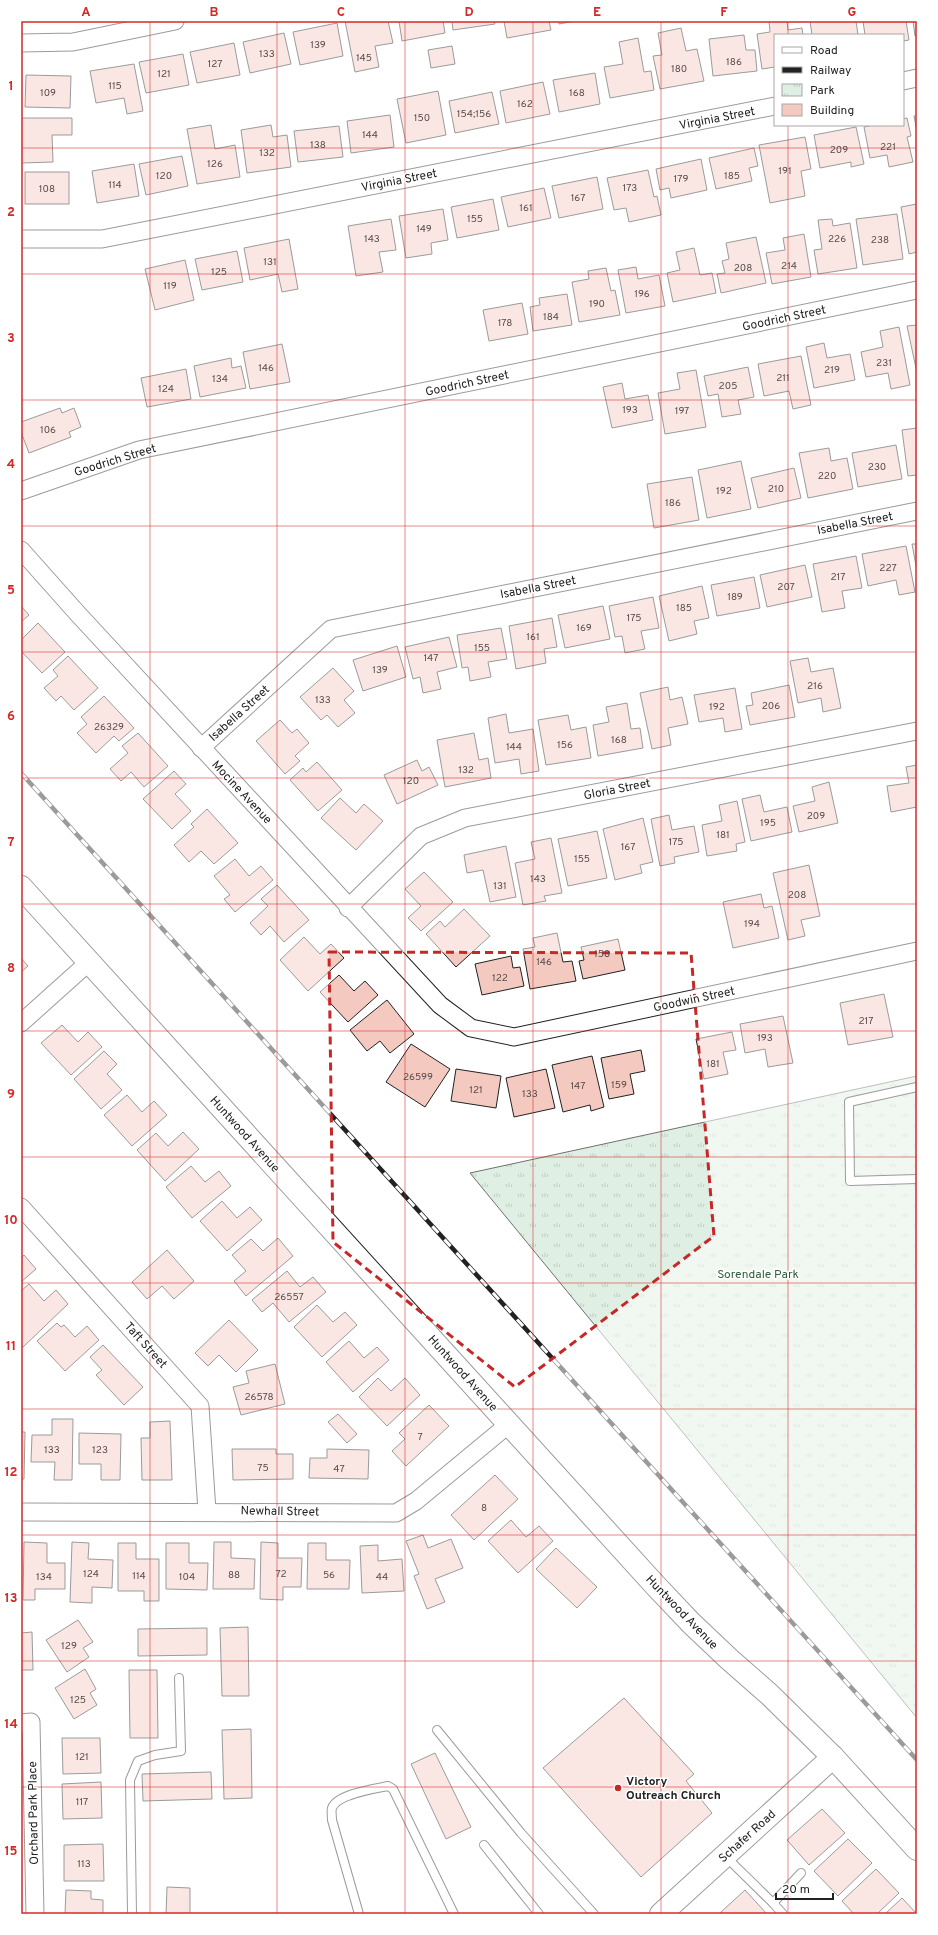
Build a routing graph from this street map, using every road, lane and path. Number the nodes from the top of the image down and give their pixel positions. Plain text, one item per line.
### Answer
1 (175, 21) edge
2 (21, 43) edge
3 (917, 78) edge
4 (904, 81) edge
5 (774, 106) edge
6 (21, 239) edge
7 (917, 290) edge
8 (21, 491) edge
9 (917, 511) edge
10 (21, 550) edge
11 (917, 731) edge
12 (201, 748) junction
13 (21, 887) edge
14 (348, 908) junction
15 (917, 951) edge
16 (90, 962) junction
17 (21, 1023) edge
18 (471, 1028) joint
19 (917, 1087) edge
20 (917, 1179) edge
21 (21, 1206) edge
22 (509, 1424) junction
23 (207, 1511) junction
24 (21, 1512) edge
25 (179, 1678) dead end
26 (21, 1723) edge
27 (437, 1730) dead end
28 (833, 1757) junction
29 (484, 1845) dead end
30 (917, 1849) edge
31 (725, 1856) junction
32 (801, 1873) dead end
33 (773, 1903) junction
34 (35, 1914) edge
35 (132, 1914) edge
36 (359, 1914) edge
37 (454, 1914) edge
38 (539, 1914) edge
39 (594, 1914) edge
40 (661, 1914) edge
41 (783, 1914) edge

1 - 2 street
3 - 4 street
5 - 6 street, Virginia Street
7 - 8 street, Goodrich Street
9 - 12 street, Isabella Street
10 - 12 street, Mocine Avenue
11 - 14 street, Gloria Street
12 - 14 street, Mocine Avenue
13 - 16 street, Huntwood Avenue
14 - 18 street, Mocine Avenue
15 - 18 street, Goodwin Street
16 - 17 street
16 - 22 street, Huntwood Avenue
19 - 20 lane
21 - 23 street, Taft Street
22 - 23 street, Newhall Street
22 - 28 street, Huntwood Avenue
23 - 24 street, Newhall Street
25 - 35 lane
26 - 34 street, Orchard Park Place
27 - 39 lane
28 - 30 street, Huntwood Avenue
28 - 31 street, Schafer Road
29 - 38 lane
31 - 33 lane
31 - 40 street, Schafer Road
32 - 33 lane
33 - 41 lane
36 - 37 lane

